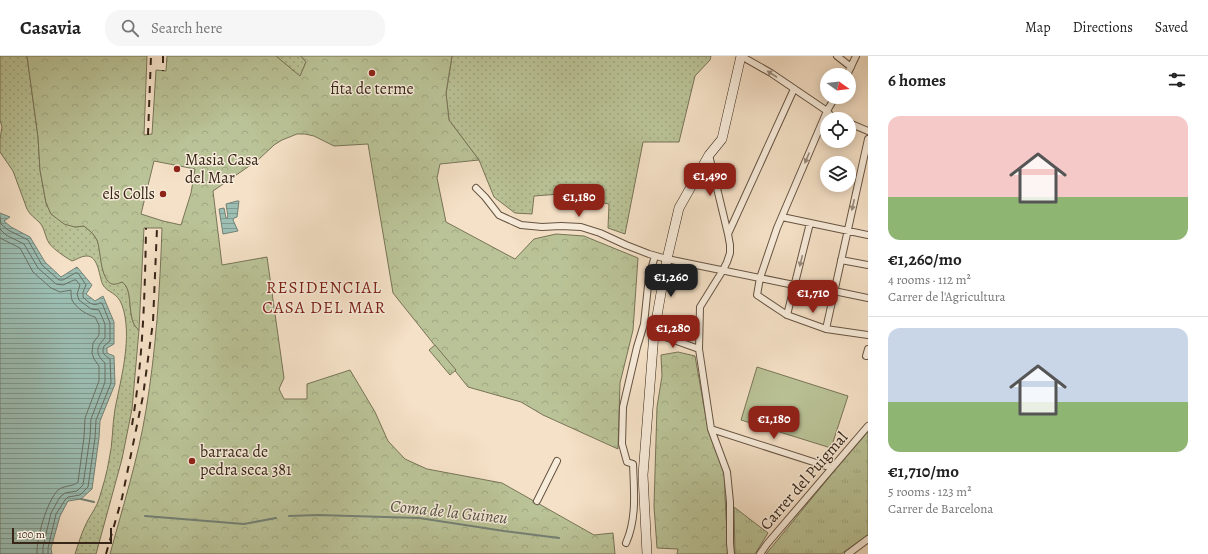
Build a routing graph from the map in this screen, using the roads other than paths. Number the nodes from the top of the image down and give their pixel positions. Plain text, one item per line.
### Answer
1 (741, 56) edge
2 (837, 56) edge
3 (856, 56) edge
4 (851, 67) joint
5 (794, 89) junction
6 (831, 104) edge
7 (827, 112) joint
8 (856, 126) edge
9 (820, 128) edge
10 (868, 131) edge
11 (868, 139) edge
12 (709, 155) junction
13 (476, 188) dead end
14 (782, 217) junction
15 (810, 223) junction
16 (847, 232) junction
17 (728, 234) junction
18 (868, 235) edge
19 (655, 256) junction
20 (667, 259) junction
21 (841, 260) junction
22 (868, 265) edge
23 (723, 270) junction
24 (760, 278) junction
25 (794, 285) junction
26 (834, 291) junction
27 (868, 298) edge
28 (788, 315) junction
29 (826, 329) junction
30 (654, 333) junction
31 (868, 335) edge
32 (699, 349) junction
33 (868, 349) edge
34 (866, 356) dead end
35 (868, 426) edge
36 (711, 429) junction
37 (557, 461) dead end
38 (832, 468) junction
39 (537, 501) dead end
40 (868, 539) edge
41 (626, 543) dead end
42 (648, 554) edge
43 (731, 554) edge
44 (760, 554) edge
45 (848, 554) edge

5 -> 1 street
1 - 12 street
2 - 4 street
3 - 4 street
5 - 7 street
5 - 17 street
6 - 7 street
8 - 10 street
9 -> 14 street
11 -> 16 street
12 - 17 street
12 - 20 street
13 - 19 street
14 - 15 street
14 - 24 street
15 - 16 street
15 -> 25 street
16 - 18 street
16 - 21 street
17 - 23 street
19 - 20 street
19 - 41 street
20 - 23 street
20 - 30 street
21 - 22 street
21 - 26 street
23 - 24 street
23 - 32 street
24 - 25 street
24 - 28 street
25 - 26 street
25 - 28 street
26 - 27 street
26 - 29 street
28 - 29 street
29 - 31 street
30 - 32 street
30 - 42 street
32 - 36 street
33 - 34 street
35 - 38 street, Carrer del Puigmal
36 - 38 street
36 - 43 street
37 - 39 street
38 - 44 street, Carrer del Puigmal
40 - 45 street

